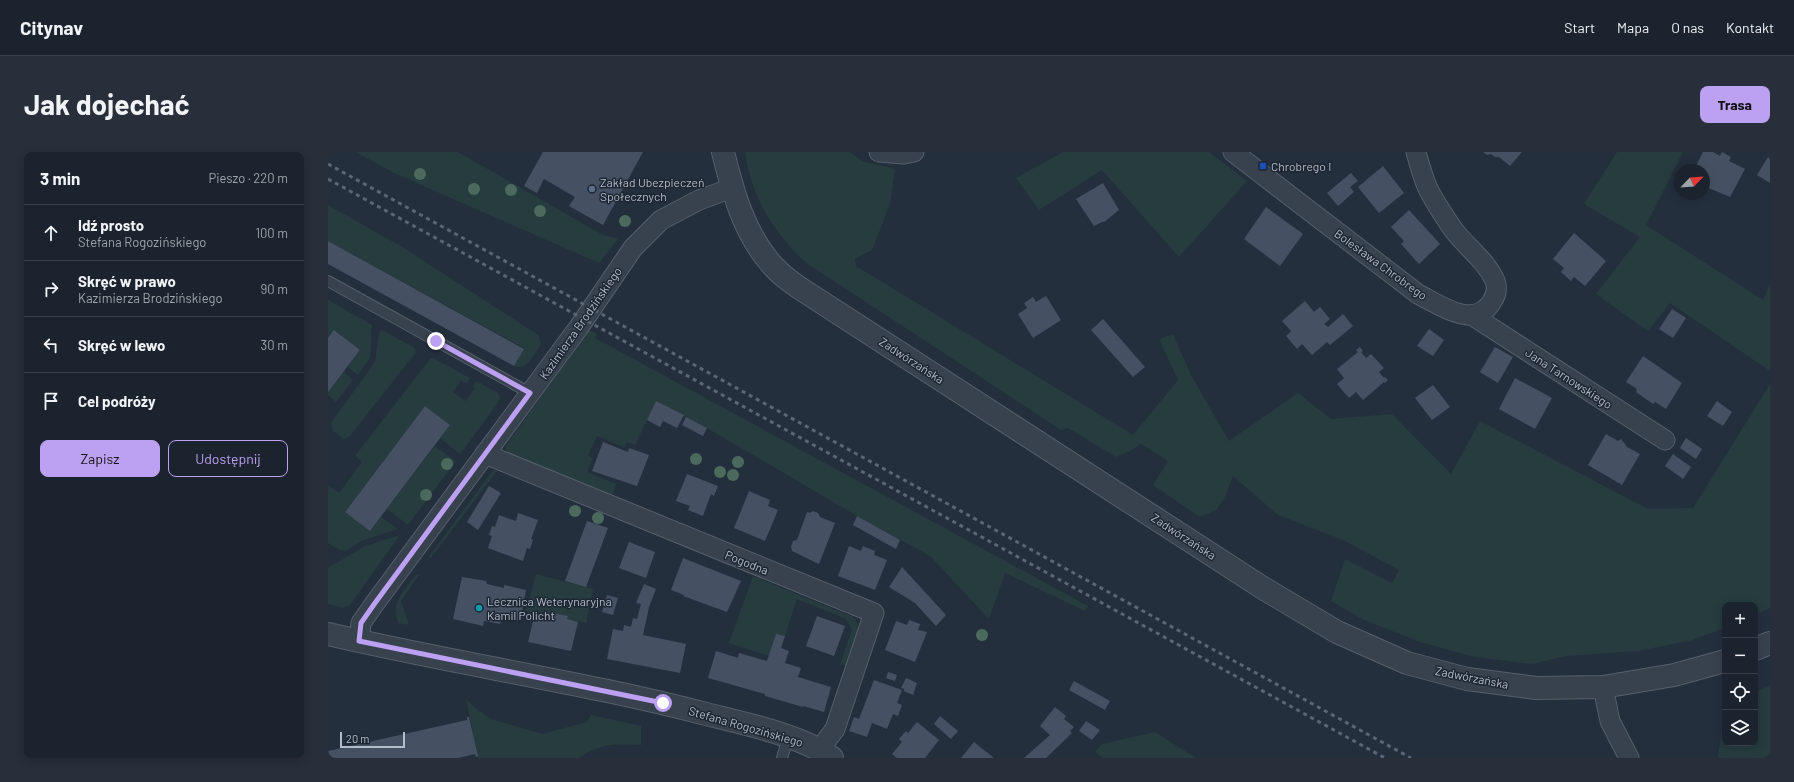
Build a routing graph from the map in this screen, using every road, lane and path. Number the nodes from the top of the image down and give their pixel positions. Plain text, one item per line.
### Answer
1 (723, 152) edge
2 (879, 152) edge
3 (914, 152) edge
4 (1233, 152) edge
5 (1416, 152) edge
6 (732, 188) junction
7 (328, 281) edge
8 (1473, 316) junction
9 (530, 393) junction
10 (1665, 440) dead end
11 (485, 454) junction
12 (328, 634) edge
13 (359, 641) junction
14 (1770, 642) edge
15 (1758, 648) edge
16 (1722, 662) edge
17 (1603, 687) junction
18 (788, 738) junction
19 (826, 754) edge
20 (782, 758) edge
21 (1629, 758) edge

1 - 6 street
2 - 3 street
4 - 8 street, Bolesława Chrobrego
5 - 8 street
6 - 9 street, Kazimierza Brodzińskiego
6 - 17 street, Zadwórzańska
7 - 9 lane
8 - 10 street, Jana Tarnowskiego
9 - 11 street, Kazimierza Brodzińskiego
11 - 13 street, Kazimierza Brodzińskiego
11 - 19 street, Pogodna
12 - 13 street, Stefana Rogozińskiego
13 - 18 street, Stefana Rogozińskiego
14 - 15 street
16 - 17 street, Zadwórzańska
17 - 21 street
18 - 19 street, Stefana Rogozińskiego
18 - 20 lane

